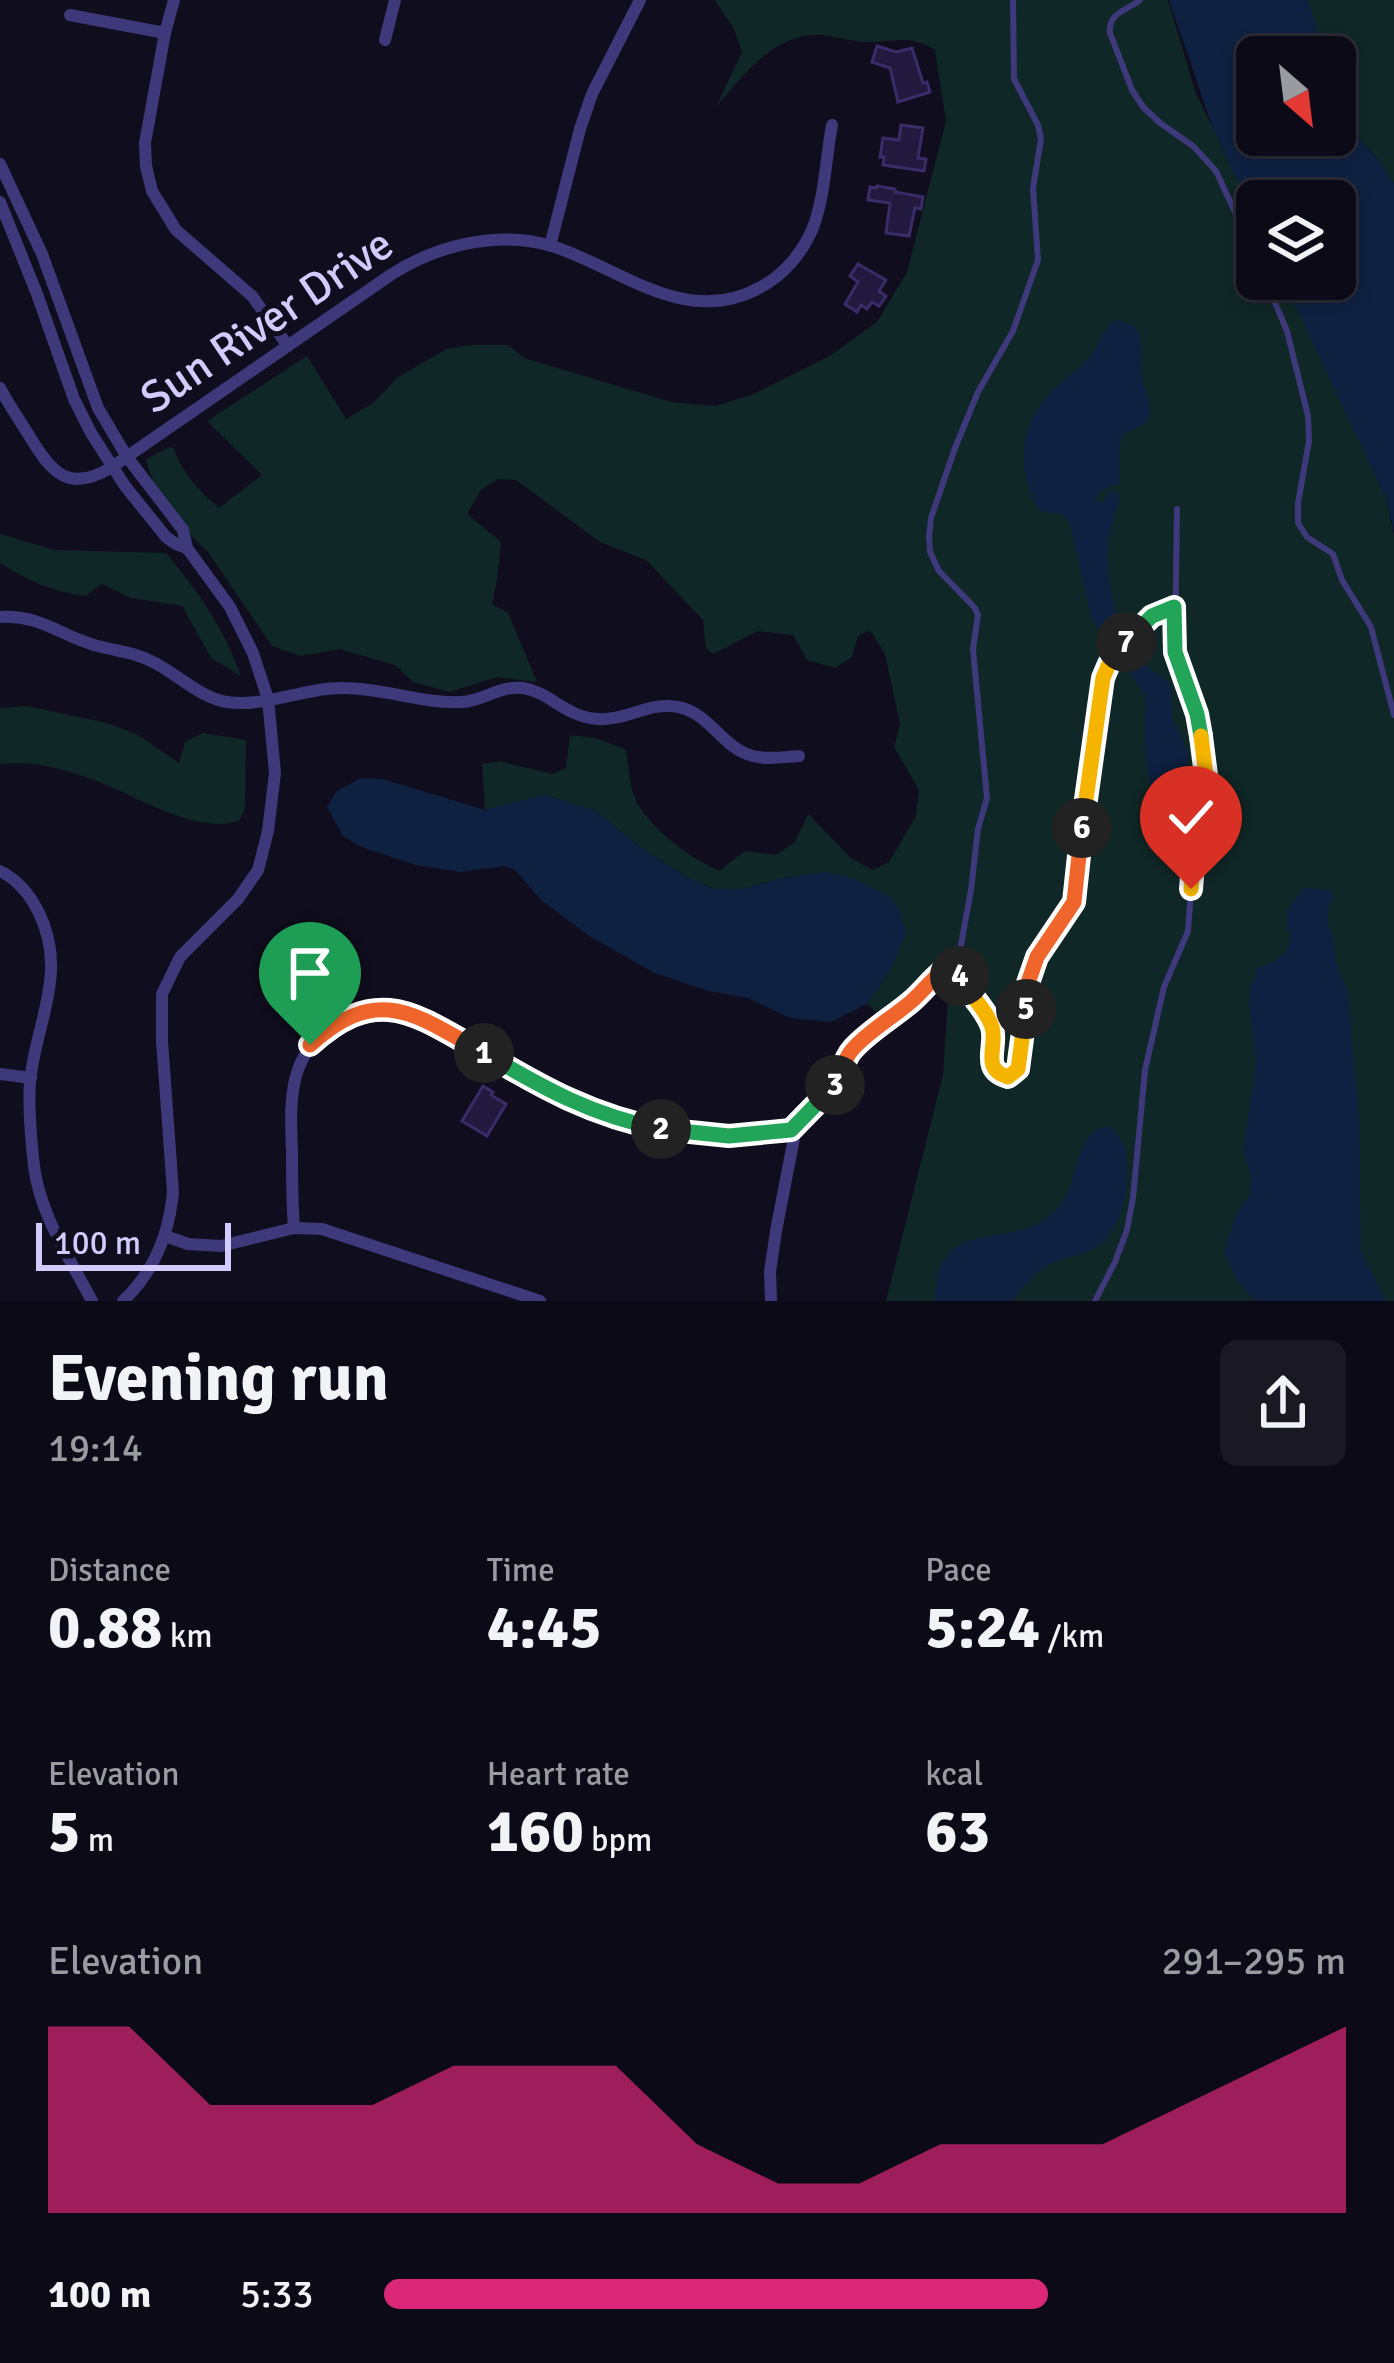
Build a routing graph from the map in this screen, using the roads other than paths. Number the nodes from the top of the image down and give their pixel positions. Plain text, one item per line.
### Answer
1 (174, 0) edge
2 (395, 0) edge
3 (640, 0) edge
4 (1013, 0) edge
5 (1140, 0) edge
6 (70, 14) dead end
7 (165, 33) junction
8 (385, 40) dead end
9 (832, 125) dead end
10 (0, 164) edge
11 (0, 202) edge
12 (1236, 214) edge
13 (550, 245) junction
14 (1274, 300) edge
15 (288, 346) junction
16 (0, 388) edge
17 (119, 462) junction
18 (1177, 508) dead end
19 (1174, 607) junction
20 (0, 617) edge
21 (268, 699) junction
22 (1394, 715) edge
23 (799, 756) dead end
24 (0, 872) edge
25 (958, 961) junction
26 (0, 1074) edge
27 (31, 1078) junction
28 (791, 1130) junction
29 (294, 1228) junction
30 (165, 1236) junction
31 (92, 1301) edge
32 (124, 1301) edge
33 (540, 1301) edge
34 (771, 1301) edge
35 (1095, 1301) edge

1 - 7 street
2 - 8 street
3 - 13 street
4 - 25 lane
5 - 12 lane
6 - 7 street
7 - 15 street
9 - 13 street, Sun River Drive
10 - 17 street
11 - 17 street
13 - 15 street, Sun River Drive
14 - 22 lane
15 - 17 street, Sun River Drive
16 - 17 street
17 - 21 street
18 - 19 lane
19 - 25 lane
19 - 35 lane
20 - 21 street
21 - 23 street
21 - 30 street
24 - 27 street
25 - 28 lane
26 - 27 street
27 - 31 street
28 - 29 street
28 - 34 street
29 - 30 street
29 - 33 street
30 - 32 street

